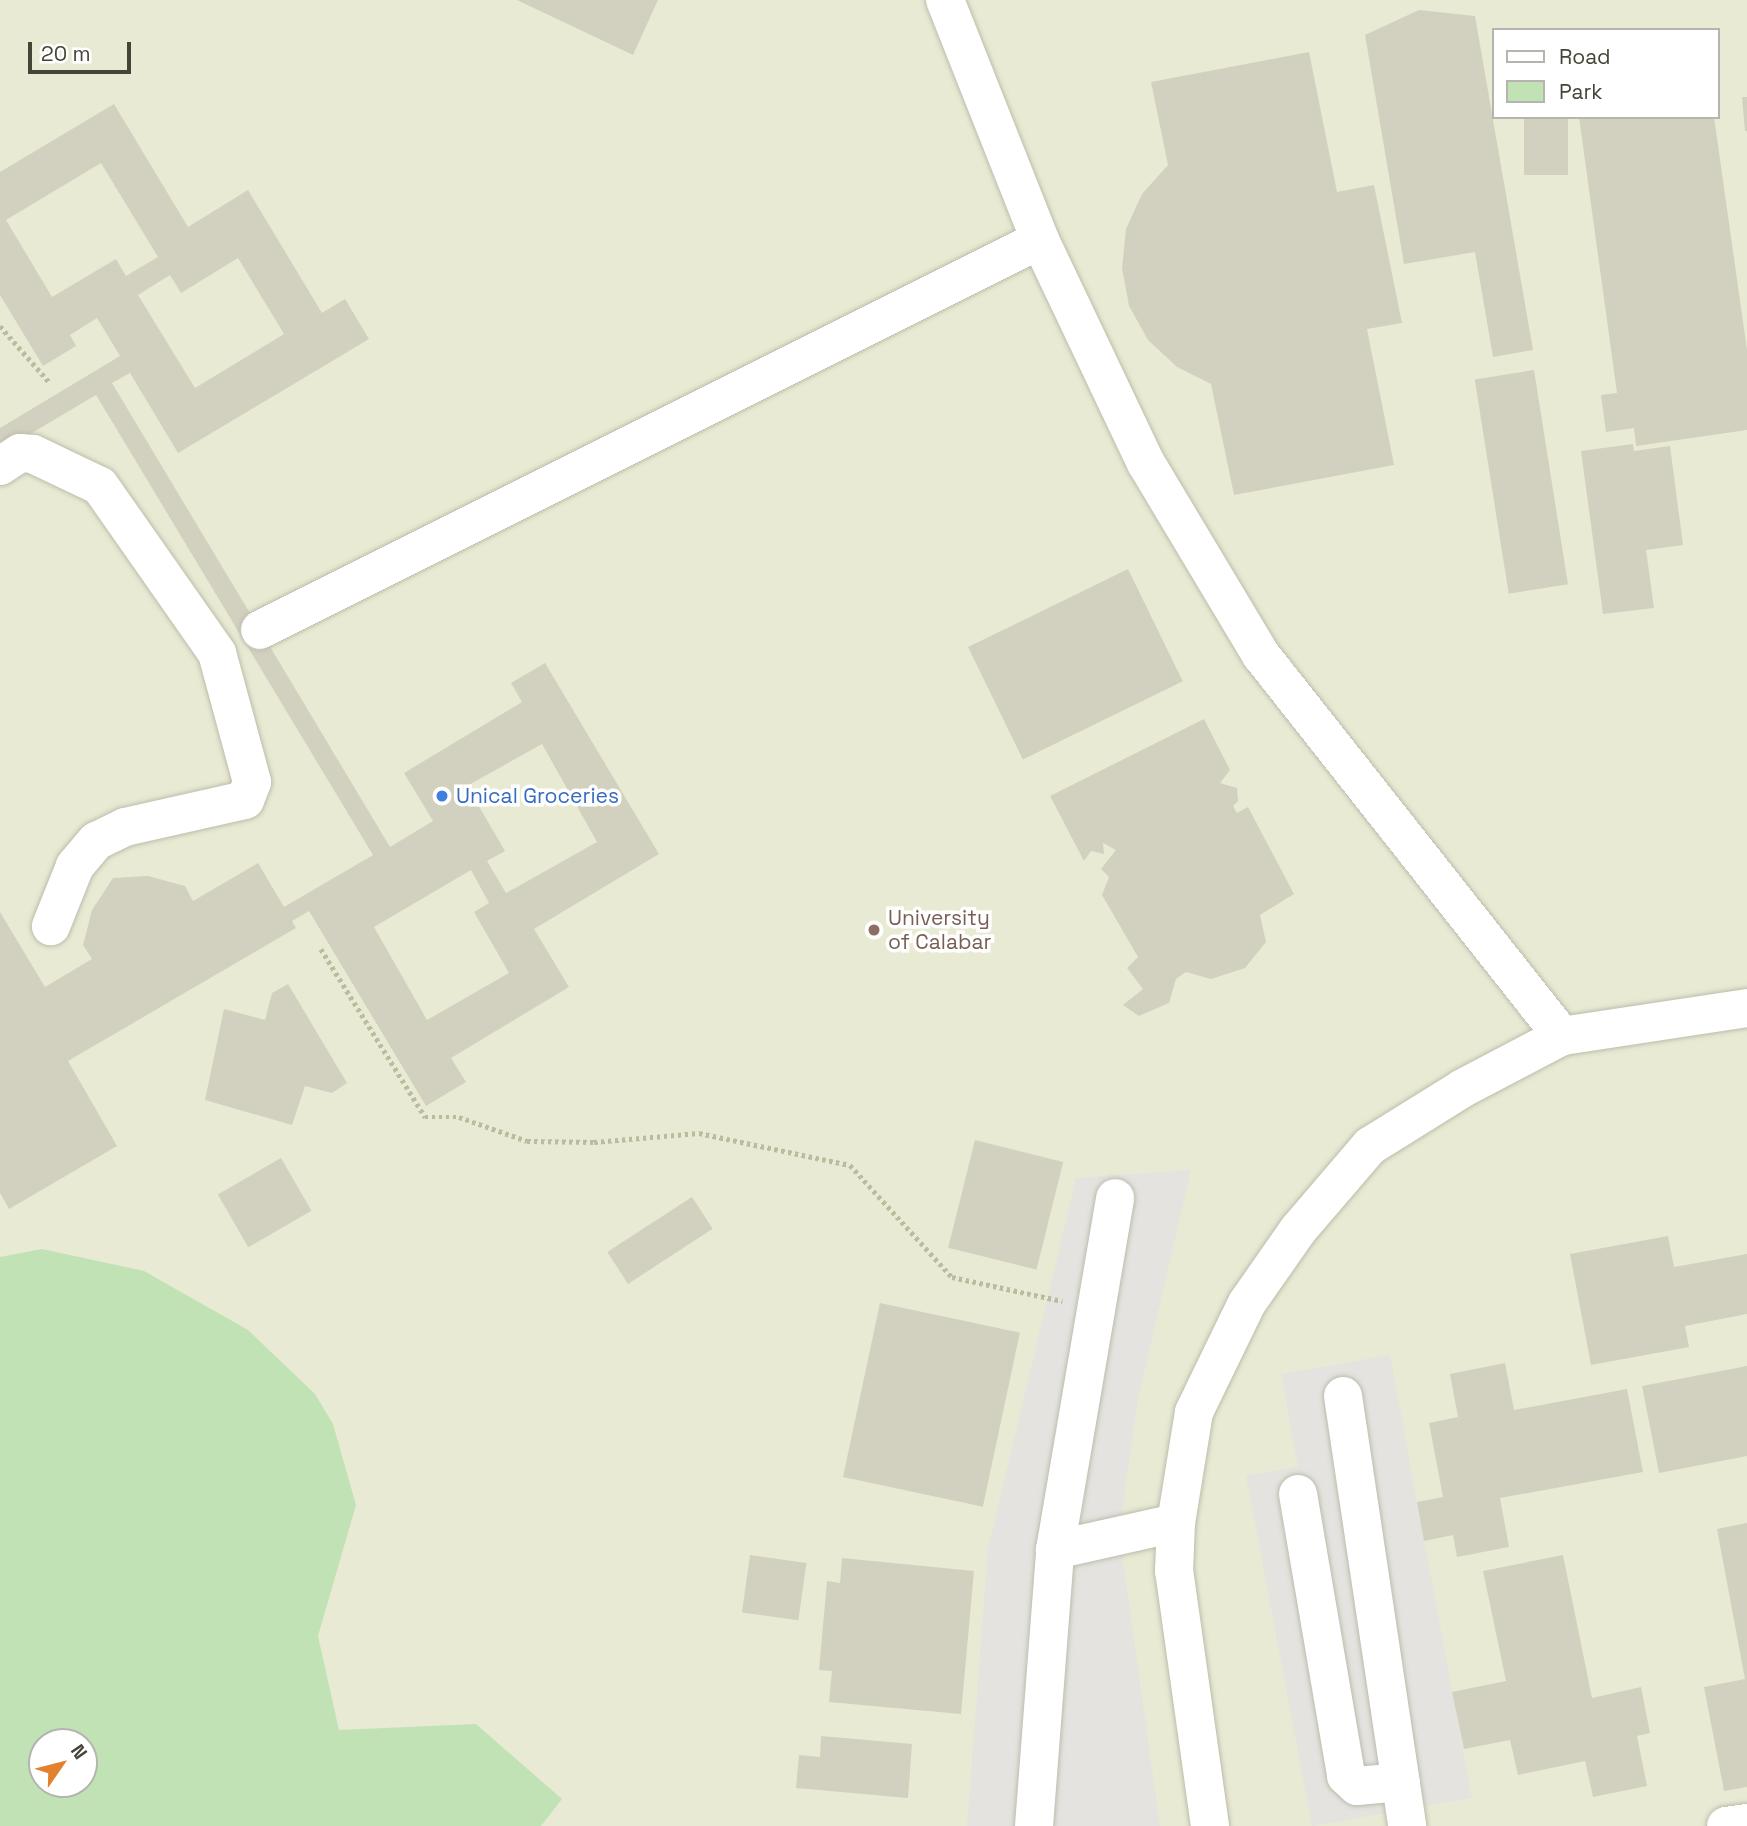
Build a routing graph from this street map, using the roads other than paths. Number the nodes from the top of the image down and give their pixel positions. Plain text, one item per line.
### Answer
1 (945, 0) edge
2 (1040, 240) junction
3 (0, 467) edge
4 (240, 640) junction
5 (51, 926) dead end
6 (1747, 1008) edge
7 (1562, 1036) junction
8 (1115, 1198) dead end
9 (1343, 1396) dead end
10 (1298, 1494) dead end
11 (1176, 1523) junction
12 (1055, 1550) junction
13 (1401, 1782) junction
14 (1747, 1823) edge
15 (1034, 1826) edge
16 (1210, 1826) edge
17 (1407, 1826) edge
18 (1726, 1826) edge

1 - 2 street
2 - 4 street
2 - 7 street
3 - 4 street
4 - 5 street
6 - 7 street
7 - 11 street
8 - 12 street
9 - 13 street
10 - 13 street
11 - 12 street
11 - 16 street
12 - 15 street
13 - 17 street
14 - 18 street

